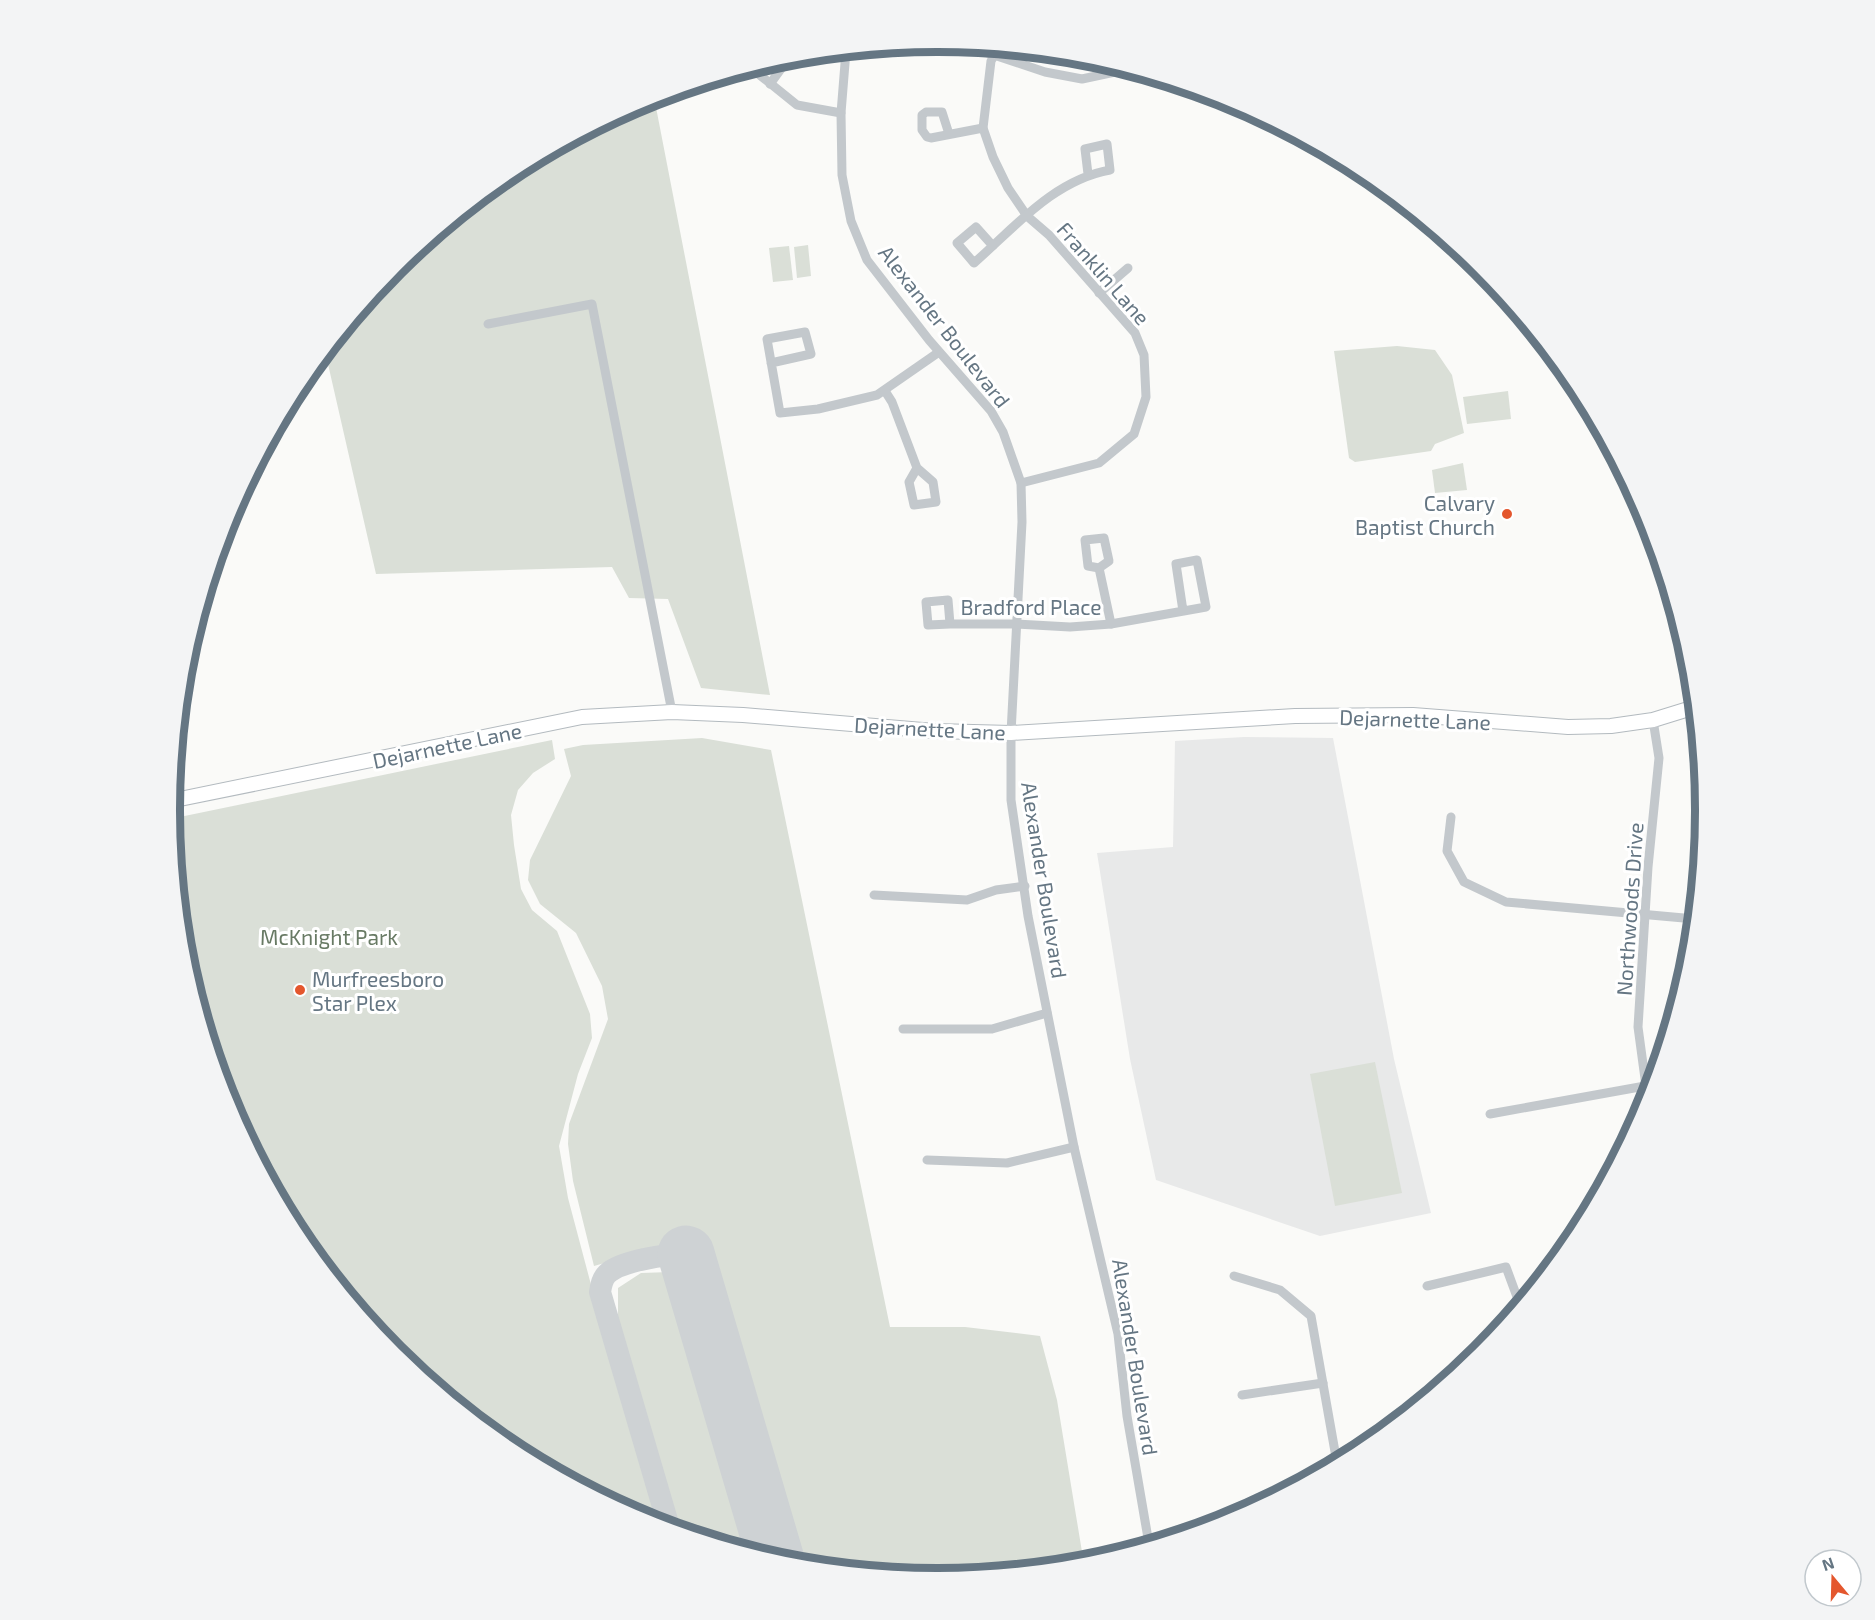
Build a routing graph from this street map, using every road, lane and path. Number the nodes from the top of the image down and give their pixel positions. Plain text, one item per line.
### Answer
1 (995, 54) edge
2 (998, 55) edge
3 (845, 58) edge
4 (781, 69) edge
5 (1111, 73) edge
6 (758, 74) edge
7 (770, 84) junction
8 (841, 113) junction
9 (983, 128) junction
10 (949, 134) dead end
11 (1088, 174) dead end
12 (1027, 216) junction
13 (993, 246) dead end
14 (1128, 268) dead end
15 (1098, 293) junction
16 (488, 324) dead end
17 (939, 352) junction
18 (771, 363) junction
19 (885, 391) junction
20 (917, 468) dead end
21 (1021, 483) junction
22 (1099, 568) dead end
23 (1183, 611) junction
24 (950, 624) dead end
25 (1016, 624) junction
26 (1111, 624) junction
27 (1689, 709) edge
28 (672, 712) junction
29 (1653, 720) junction
30 (1011, 733) junction
31 (180, 799) edge
32 (1451, 817) dead end
33 (1025, 886) junction
34 (874, 895) dead end
35 (1646, 915) junction
36 (1687, 918) edge
37 (1047, 1013) junction
38 (903, 1029) dead end
39 (1644, 1081) edge
40 (1642, 1087) edge
41 (1490, 1114) dead end
42 (1074, 1147) junction
43 (927, 1160) dead end
44 (1234, 1276) dead end
45 (1427, 1286) dead end
46 (1517, 1297) edge
47 (1323, 1383) junction
48 (1242, 1395) dead end
49 (1336, 1453) edge
50 (1148, 1538) edge

1 - 9 street, Franklin Lane
2 - 5 street
3 - 8 street, Alexander Boulevard
4 - 7 street
6 - 7 street
7 - 8 street
8 - 17 street, Alexander Boulevard
9 - 10 street
9 - 12 street, Franklin Lane
11 - 12 street
12 - 13 street
12 - 15 street, Franklin Lane
14 - 15 street
15 - 21 street, Franklin Lane
16 - 28 street
17 - 19 street
17 - 21 street, Alexander Boulevard
18 - 18 street
18 - 19 street
19 - 20 street
21 - 25 street, Alexander Boulevard
22 - 26 street
23 - 23 street, Bradford Place
23 - 26 street, Bradford Place
24 - 25 street, Bradford Place
25 - 26 street, Bradford Place
25 - 30 street, Alexander Boulevard
27 - 29 main road, Dejarnette Lane
28 - 30 main road, Dejarnette Lane
28 - 31 main road, Dejarnette Lane
29 - 30 main road, Dejarnette Lane
29 - 35 street, Northwoods Drive
30 - 33 street, Alexander Boulevard
32 - 35 street
33 - 34 street
33 - 37 street, Alexander Boulevard
35 - 36 street
35 - 39 street, Northwoods Drive
37 - 38 street
37 - 42 street, Alexander Boulevard
40 - 41 street
42 - 43 street
42 - 50 street, Alexander Boulevard
44 - 47 street
45 - 46 street
47 - 48 street
47 - 49 street

